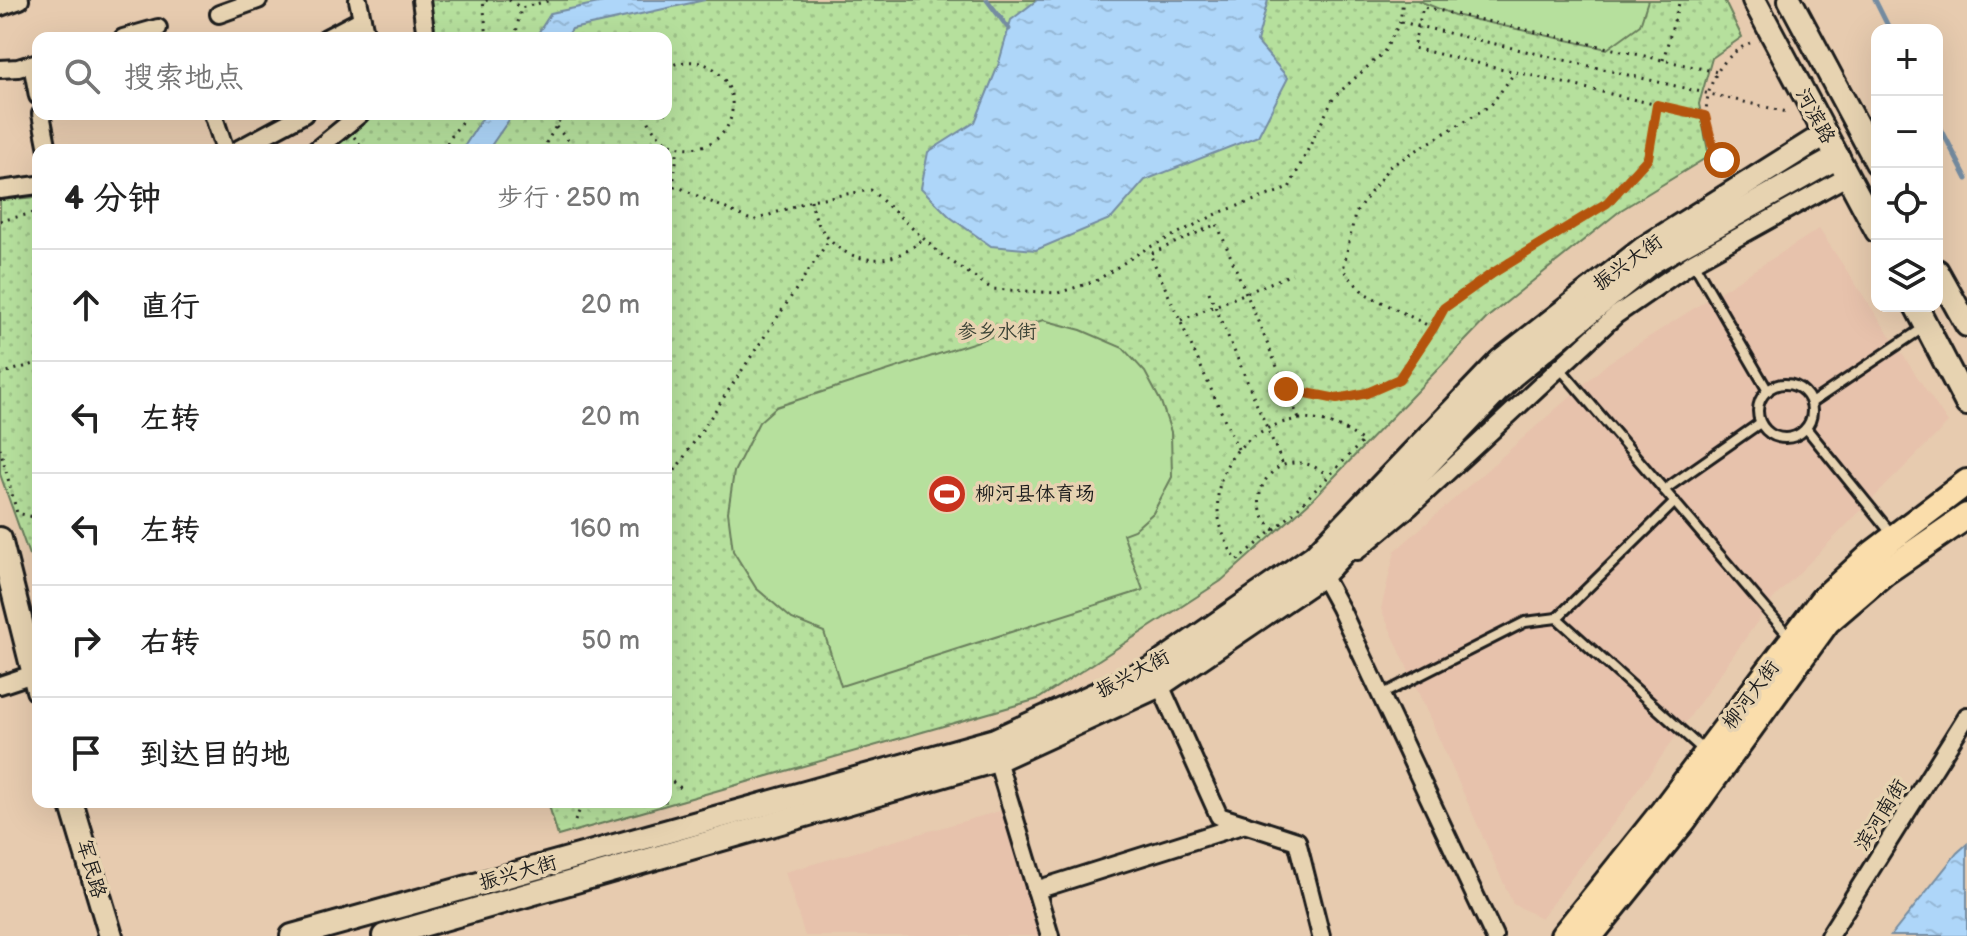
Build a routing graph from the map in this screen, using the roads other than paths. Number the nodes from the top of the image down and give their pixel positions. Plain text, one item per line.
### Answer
1 (20, 0) edge
2 (258, 0) edge
3 (358, 0) edge
4 (421, 0) edge
5 (1754, 0) edge
6 (1790, 0) edge
7 (0, 7) edge
8 (219, 14) dead end
9 (362, 19) junction
10 (158, 28) dead end
11 (144, 32) edge
12 (337, 32) edge
13 (365, 32) edge
14 (425, 32) edge
15 (32, 64) edge
16 (0, 69) edge
17 (42, 120) edge
18 (215, 120) edge
19 (293, 120) edge
20 (353, 120) edge
21 (1825, 134) junction
22 (47, 144) edge
23 (223, 144) edge
24 (248, 144) edge
25 (323, 144) edge
26 (1871, 152) edge
27 (1843, 166) junction
28 (32, 186) edge
29 (0, 190) edge
30 (1871, 220) edge
31 (1693, 262) junction
32 (1943, 282) edge
33 (1921, 316) edge
34 (1967, 325) edge
35 (1558, 367) junction
36 (1768, 391) junction
37 (1811, 403) junction
38 (1967, 404) edge
39 (1760, 423) junction
40 (1806, 428) junction
41 (1967, 482) edge
42 (1664, 490) junction
43 (1675, 502) junction
44 (1967, 516) edge
45 (1894, 537) junction
46 (0, 539) edge
47 (1322, 575) junction
48 (1557, 618) junction
49 (1792, 639) junction
50 (32, 666) edge
51 (32, 682) edge
52 (0, 685) edge
53 (1160, 685) junction
54 (1381, 695) junction
55 (1967, 716) edge
56 (1707, 753) junction
57 (997, 760) junction
58 (73, 808) edge
59 (1245, 824) junction
60 (1036, 890) junction
61 (111, 936) edge
62 (292, 936) edge
63 (384, 936) edge
64 (1050, 936) edge
65 (1321, 936) edge
66 (1494, 936) edge
67 (1563, 936) edge
68 (1590, 936) edge
69 (1829, 936) edge

1 - 7 street
2 - 8 street
3 - 9 street
4 - 14 street
5 - 21 street, 河滨路
6 - 26 street, 河滨路
9 - 12 street
9 - 13 street
10 - 11 street
15 - 16 street
17 - 22 street
18 - 23 street
19 - 24 street
20 - 25 street
21 - 27 street, 河滨路
21 - 62 street, 振兴大街
27 - 30 street, 河滨路
27 - 31 street
27 - 47 street, 振兴大街
28 - 29 street
31 - 35 street
31 - 36 lane
32 - 34 street
33 - 37 lane
33 - 38 street
35 - 42 lane
35 - 47 street
36 - 37 lane
36 - 39 lane
37 - 40 lane
39 - 40 lane
39 - 42 lane
40 - 45 lane
41 - 45 main road, 柳河大街
42 - 43 lane
43 - 48 lane
43 - 49 lane
44 - 68 main road, 柳河大街
45 - 49 main road, 柳河大街
46 - 50 street
47 - 53 street, 振兴大街
47 - 54 street
48 - 54 lane
48 - 56 lane
49 - 56 main road, 柳河大街
51 - 52 street
53 - 57 street, 振兴大街
53 - 59 street
54 - 66 street
55 - 69 street, 滨河南街
56 - 67 main road, 柳河大街
57 - 60 street
57 - 63 street, 振兴大街
58 - 61 street, 军民路
59 - 60 street
59 - 65 street
60 - 64 street

